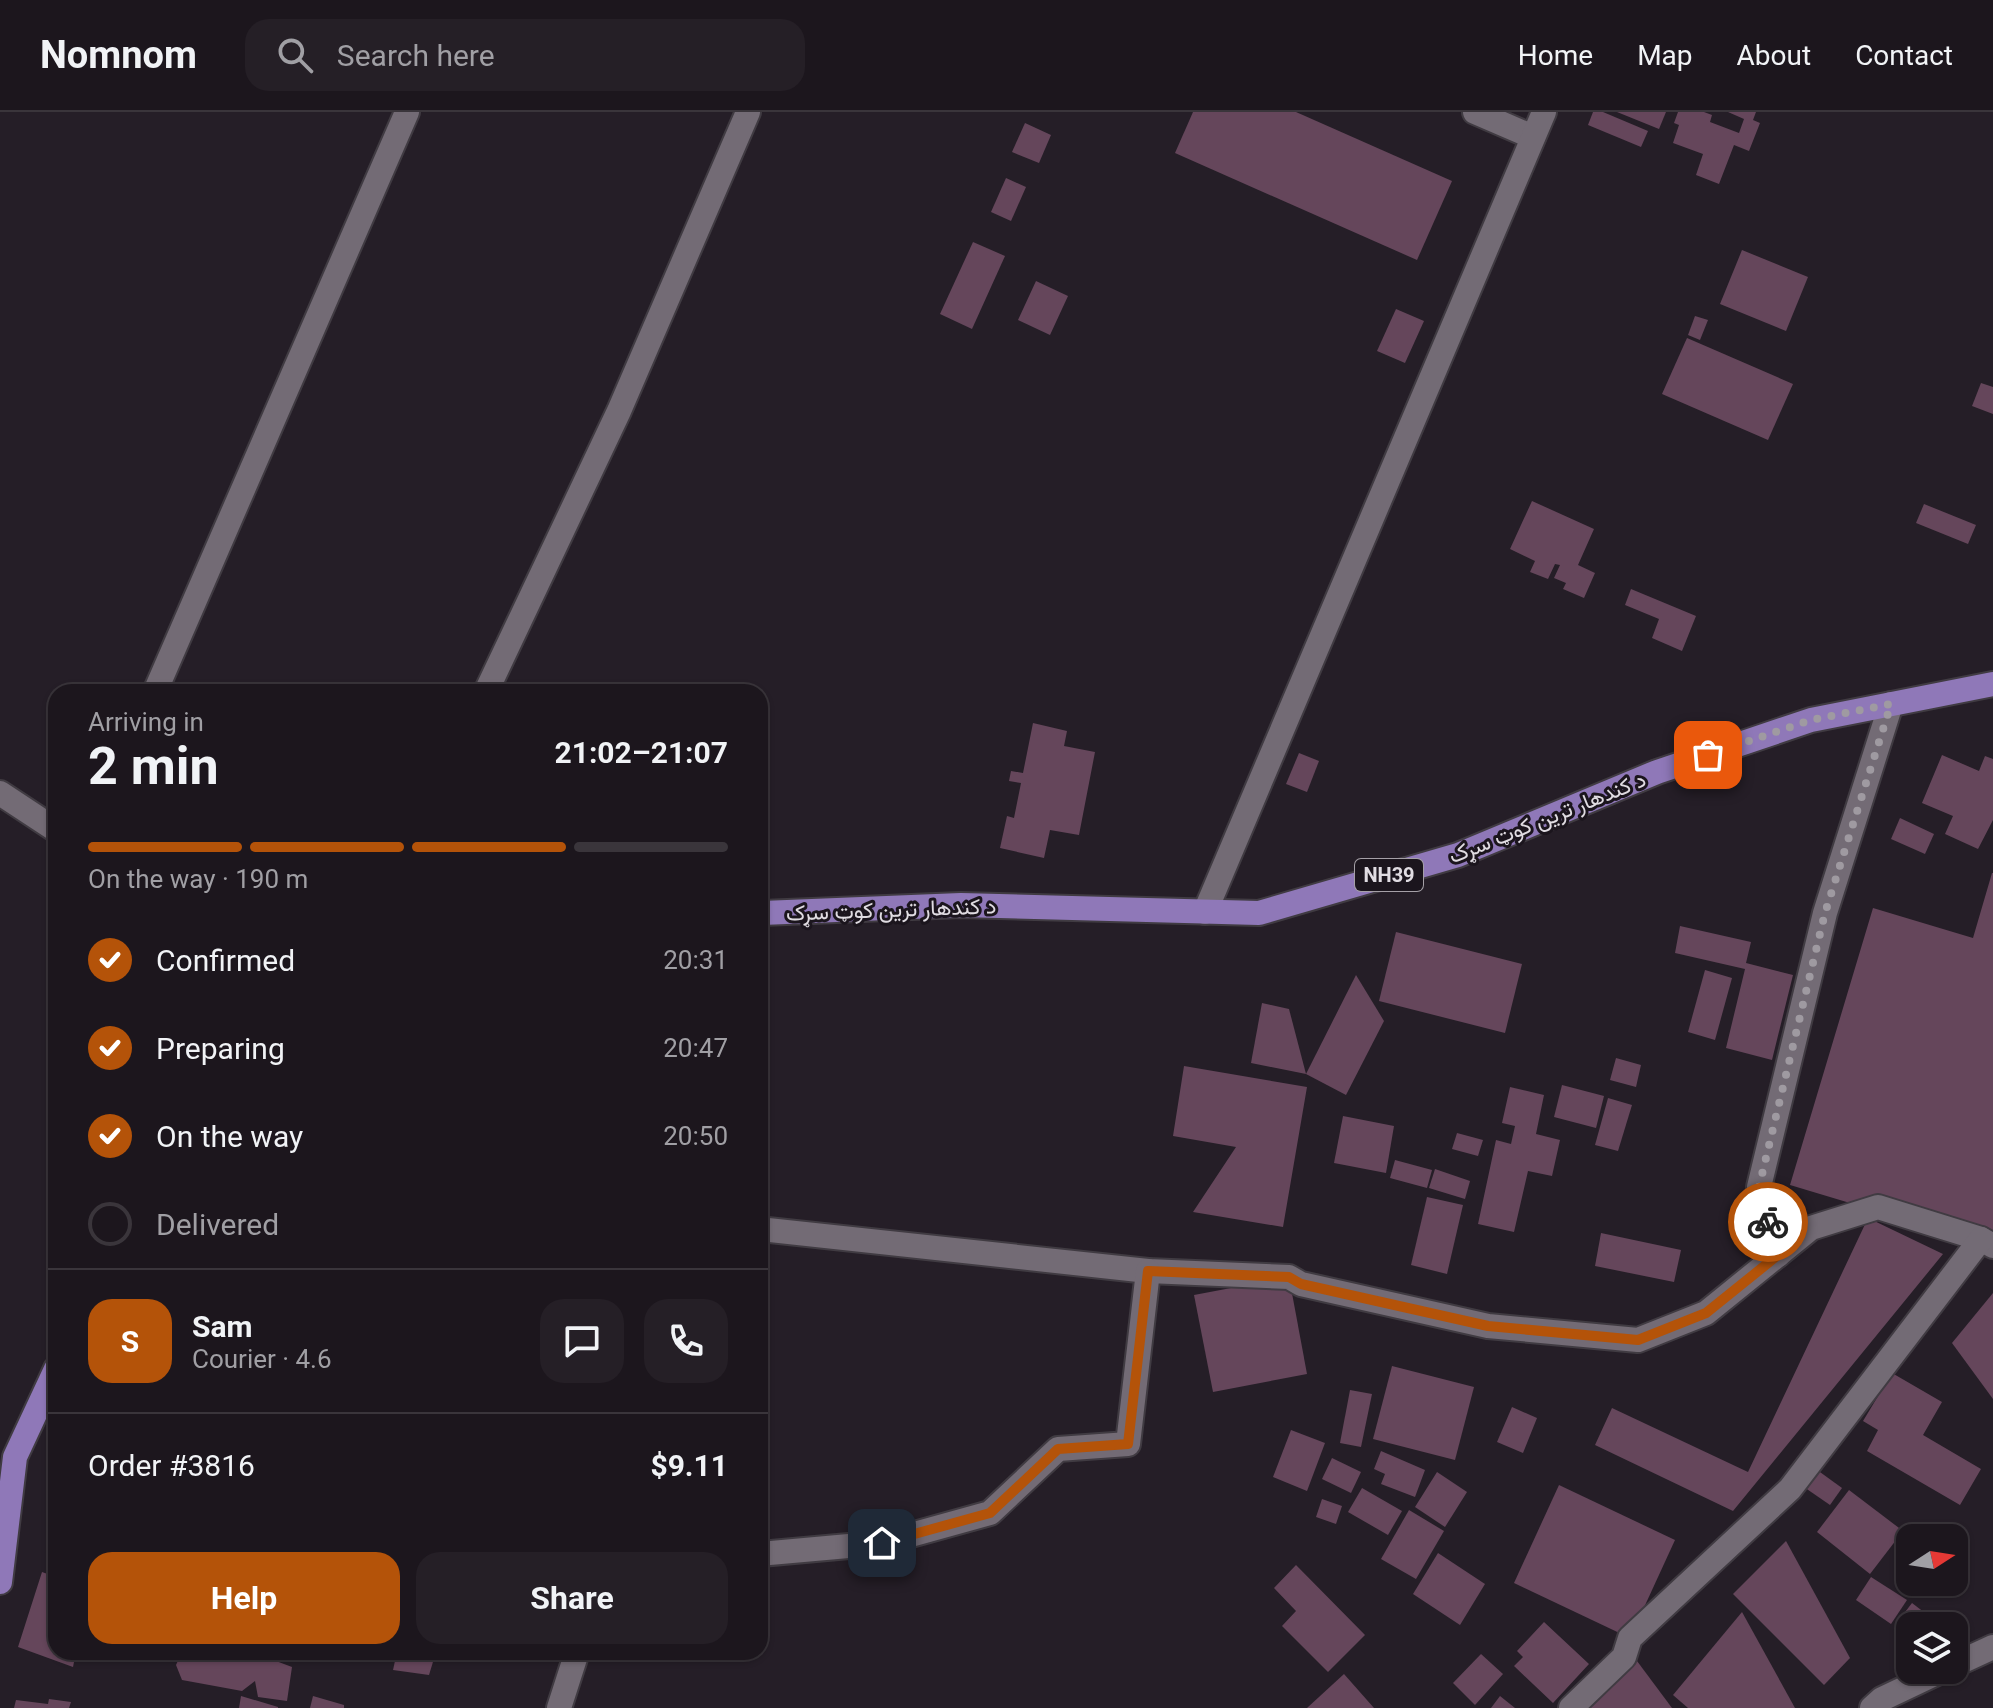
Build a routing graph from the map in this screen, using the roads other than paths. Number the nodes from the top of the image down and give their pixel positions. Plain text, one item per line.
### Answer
1 (407, 112) edge
2 (748, 112) edge
3 (1475, 112) edge
4 (1544, 112) edge
5 (1533, 137) junction
6 (158, 684) edge
7 (490, 684) edge
8 (1993, 684) edge
9 (1891, 704) junction
10 (0, 793) edge
11 (48, 825) edge
12 (1205, 912) junction
13 (768, 913) edge
14 (768, 1230) edge
15 (1987, 1243) edge
16 (1778, 1255) junction
17 (1148, 1271) junction
18 (48, 1384) edge
19 (8, 1457) edge
20 (768, 1553) edge
21 (0, 1582) edge
22 (1993, 1647) edge
23 (1968, 1659) edge
24 (574, 1660) edge
25 (1914, 1684) edge
26 (559, 1708) edge
27 (1571, 1708) edge
28 (1872, 1708) edge

1 - 6 street
2 - 7 street
3 - 5 street
4 - 5 street
5 - 12 street
8 - 9 main road, د کندهار ترين کوټ سړک / NH39
9 - 12 main road, د کندهار ترين کوټ سړک / NH39
9 - 16 street
10 - 11 street
12 - 13 main road, د کندهار ترين کوټ سړک / NH39
14 - 17 street
15 - 16 street
15 - 27 street
16 - 17 street
17 - 20 street
18 - 19 main road
19 - 21 main road
22 - 23 street
24 - 26 street
25 - 28 street

